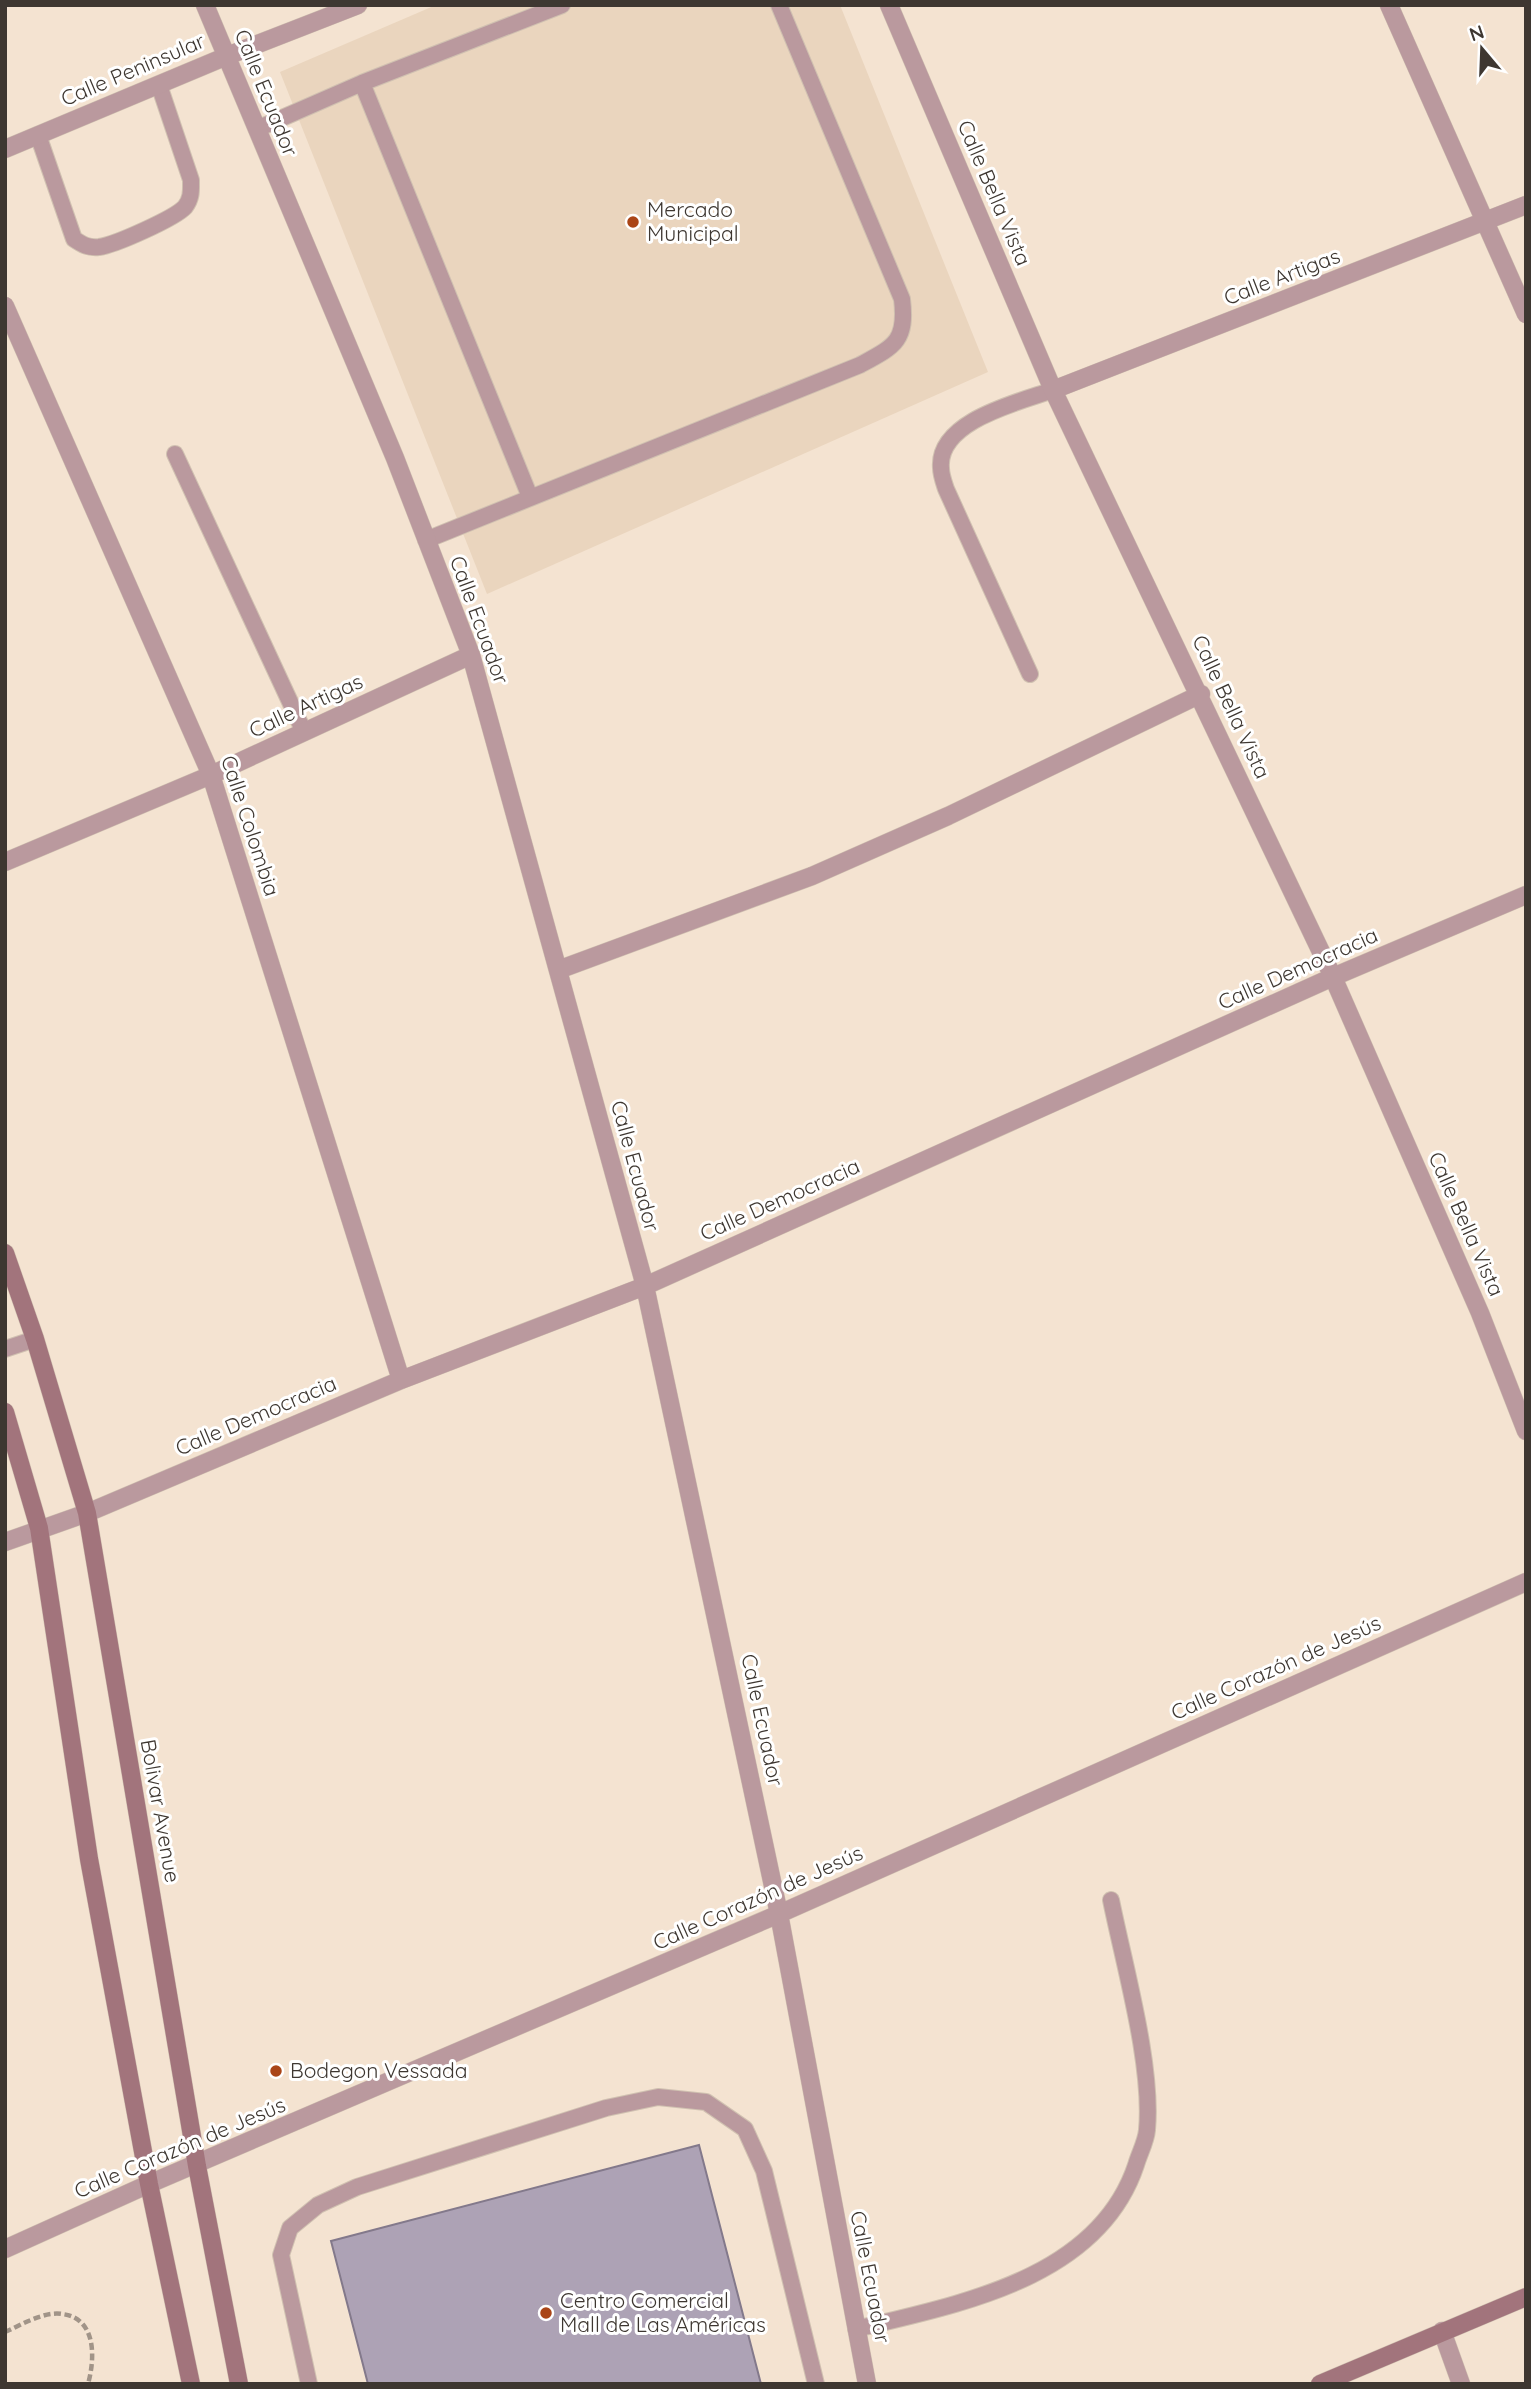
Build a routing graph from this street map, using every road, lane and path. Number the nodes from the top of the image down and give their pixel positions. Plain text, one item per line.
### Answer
1 (205, 5) edge
2 (358, 5) edge
3 (562, 5) edge
4 (779, 5) edge
5 (889, 5) edge
6 (1389, 5) edge
7 (227, 56) junction
8 (362, 83) junction
9 (159, 85) junction
10 (257, 129) junction
11 (38, 135) junction
12 (5, 149) edge
13 (1526, 205) edge
14 (1487, 222) junction
15 (5, 306) edge
16 (1526, 314) edge
17 (1053, 390) junction
18 (175, 454) dead end
19 (530, 498) junction
20 (426, 540) junction
21 (471, 655) junction
22 (1030, 674) dead end
23 (1201, 694) junction
24 (304, 732) junction
25 (211, 775) junction
26 (5, 862) edge
27 (1526, 895) edge
28 (558, 970) junction
29 (1333, 977) junction
30 (5, 1253) edge
31 (645, 1286) junction
32 (35, 1339) junction
33 (5, 1349) edge
34 (401, 1380) junction
35 (5, 1412) edge
36 (1526, 1431) edge
37 (87, 1513) junction
38 (39, 1528) junction
39 (5, 1542) edge
40 (1526, 1582) edge
41 (1111, 1900) dead end
42 (779, 1914) junction
43 (197, 2166) junction
44 (149, 2183) junction
45 (5, 2249) edge
46 (1526, 2297) edge
47 (856, 2329) junction
48 (1442, 2331) junction
49 (5, 2332) edge
50 (88, 2384) edge
51 (191, 2384) edge
52 (239, 2384) edge
53 (309, 2384) edge
54 (816, 2384) edge
55 (867, 2384) edge
56 (1320, 2384) edge
57 (1461, 2384) edge

1 - 7 street, Calle Ecuador
2 - 7 street, Calle Peninsular
3 - 8 lane
4 - 19 lane
5 - 17 street, Calle Bella Vista
6 - 14 street
7 - 9 street, Calle Peninsular
7 - 10 street, Calle Ecuador
8 - 10 lane
8 - 19 lane
9 - 11 street, Calle Peninsular
9 - 11 lane
10 - 20 street, Calle Ecuador
11 - 12 street, Calle Peninsular
13 - 14 street, Calle Artigas
14 - 16 street
14 - 17 street, Calle Artigas
15 - 25 street, Calle Colombia
17 - 22 lane
17 - 23 street, Calle Bella Vista
18 - 24 lane
19 - 20 lane
20 - 21 street, Calle Ecuador
21 - 24 street, Calle Artigas
21 - 28 street, Calle Ecuador
23 - 28 street
23 - 29 street, Calle Bella Vista
24 - 25 street, Calle Artigas
25 - 26 street, Calle Artigas
25 - 34 street, Calle Colombia
27 - 29 street, Calle Democracia
28 - 31 street, Calle Ecuador
29 - 31 street, Calle Democracia
29 - 36 street, Calle Bella Vista
30 - 32 street, Bolivar Avenue
31 - 34 street, Calle Democracia
31 - 42 street, Calle Ecuador
32 - 33 lane
32 - 37 street, Bolivar Avenue
34 - 37 street, Calle Democracia
35 - 38 street
37 - 38 street, Calle Democracia
37 - 43 street, Bolivar Avenue
38 - 39 street, Calle Democracia
38 - 44 street
40 - 42 street, Calle Corazón de Jesús
41 - 47 lane
42 - 43 street, Calle Corazón de Jesús
42 - 47 street, Calle Ecuador
43 - 44 street, Calle Corazón de Jesús
43 - 52 street, Bolivar Avenue
44 - 45 street, Calle Corazón de Jesús
44 - 51 street
46 - 48 street
47 - 55 street, Calle Ecuador
48 - 56 street
48 - 57 street
49 - 50 path
53 - 54 lane

